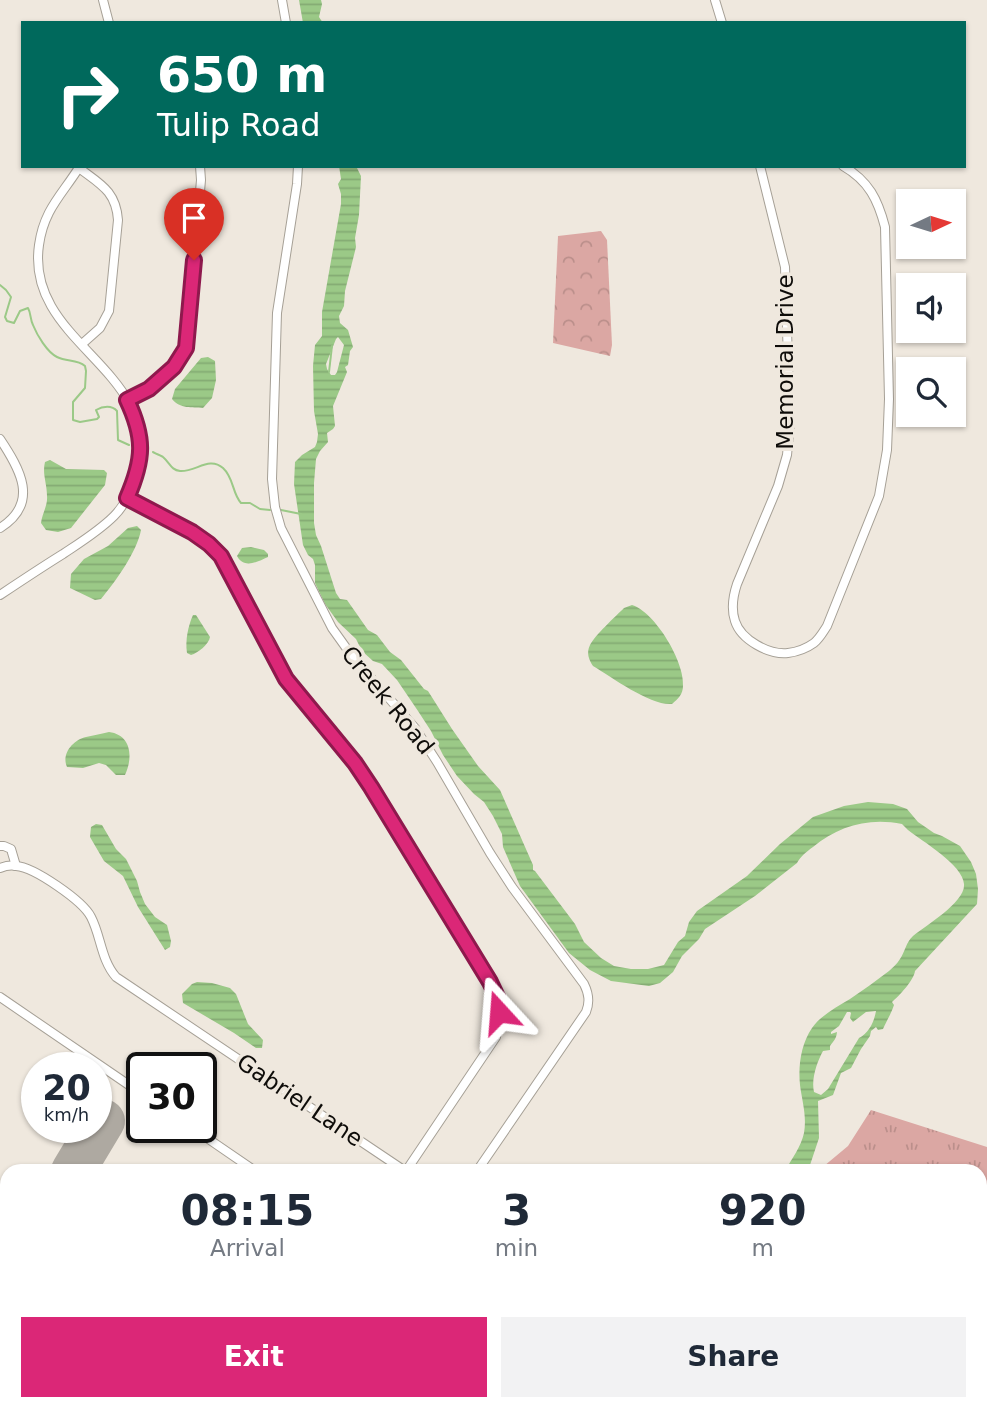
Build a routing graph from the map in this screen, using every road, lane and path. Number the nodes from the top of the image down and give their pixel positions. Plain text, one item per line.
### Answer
1 (103, 0) edge
2 (282, 0) edge
3 (715, 0) edge
4 (108, 21) edge
5 (286, 21) edge
6 (721, 21) edge
7 (79, 168) edge
8 (81, 168) edge
9 (200, 168) edge
10 (298, 168) edge
11 (760, 168) edge
12 (846, 168) edge
13 (82, 344) junction
14 (127, 400) junction
15 (0, 439) edge
16 (127, 498) junction
17 (0, 528) edge
18 (0, 582) edge
19 (3, 593) edge
20 (0, 846) edge
21 (16, 866) junction
22 (0, 868) edge
23 (0, 997) edge
24 (126, 1083) edge
25 (214, 1143) edge
26 (245, 1164) edge
27 (396, 1164) edge
28 (411, 1164) edge
29 (482, 1164) edge

1 - 4 street
2 - 5 street
3 - 6 street
7 - 13 street
8 - 13 street
9 - 14 street
10 - 29 street, Creek Road
11 - 12 street, Memorial Drive
13 - 14 street
14 - 16 street
15 - 17 street
16 - 19 street
16 - 28 street, Gabriel Lane
18 - 19 street
20 - 21 street, Gabriel Lane
21 - 22 street
21 - 27 street, Gabriel Lane
23 - 24 street
25 - 26 street

